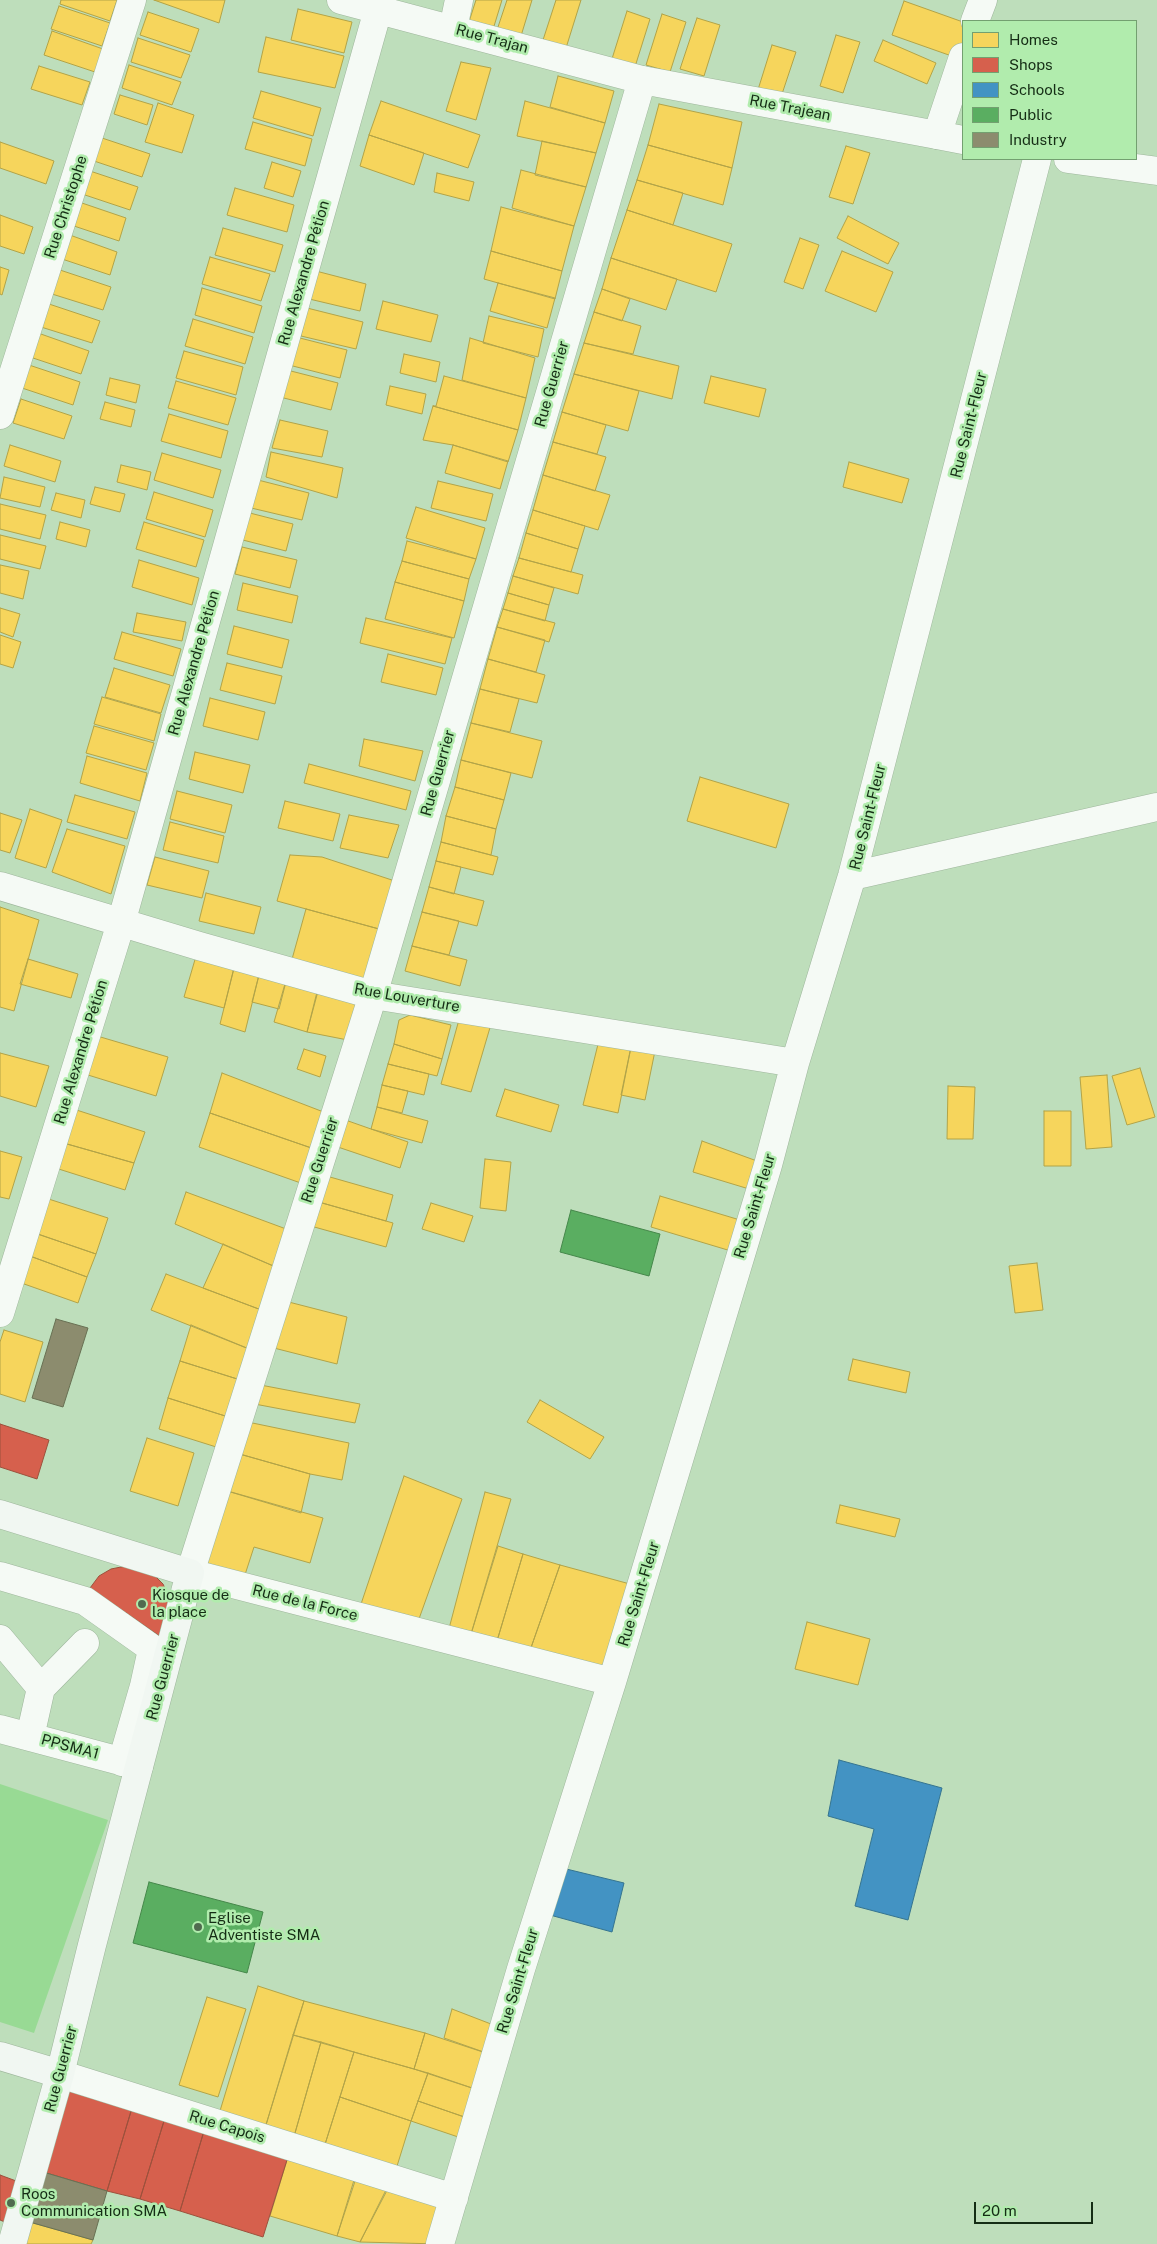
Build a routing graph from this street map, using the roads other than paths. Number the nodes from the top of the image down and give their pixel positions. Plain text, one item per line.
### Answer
1 (132, 0) edge
2 (341, 0) edge
3 (459, 0) edge
4 (982, 0) edge
5 (378, 10) junction
6 (975, 20) edge
7 (453, 29) junction
8 (962, 60) edge
9 (642, 80) junction
10 (937, 135) junction
11 (962, 140) edge
12 (1037, 160) edge
13 (1075, 160) edge
14 (1157, 171) edge
15 (0, 415) edge
16 (1157, 807) edge
17 (852, 876) junction
18 (0, 886) edge
19 (121, 923) junction
20 (373, 994) junction
21 (795, 1063) junction
22 (0, 1313) edge
23 (0, 1514) edge
24 (190, 1573) junction
25 (0, 1576) edge
26 (0, 1639) edge
27 (85, 1643) dead end
28 (612, 1682) junction
29 (41, 1688) junction
30 (0, 1729) edge
31 (30, 1736) junction
32 (131, 1764) junction
33 (0, 2056) edge
34 (60, 2074) junction
35 (454, 2198) junction
36 (12, 2244) edge
37 (440, 2244) edge

1 - 15 street, Rue Christophe
2 - 5 street, Rue Trajan
3 - 7 street
4 - 6 street
5 - 7 street, Rue Trajan
5 - 19 street, Rue Alexandre Pétion
7 - 9 street, Rue Trajan
8 - 10 street
9 - 10 street, Rue Trajean
9 - 20 street, Rue Guerrier
10 - 11 street, Rue Trajean
12 - 17 street, Rue Saint-Fleur
13 - 14 street
16 - 17 street
17 - 21 street, Rue Saint-Fleur
18 - 19 street, Rue Louverture
19 - 20 street, Rue Louverture
19 - 22 street, Rue Alexandre Pétion
20 - 21 street, Rue Louverture
20 - 24 street, Rue Guerrier
21 - 28 street, Rue Saint-Fleur
23 - 24 main road, Rue de la Force
24 - 28 street, Rue de la Force
24 - 32 main road, Rue Guerrier
25 - 32 street
26 - 29 street
27 - 29 street
28 - 35 street, Rue Saint-Fleur
29 - 31 street
30 - 31 street, PPSMA1
31 - 32 street, PPSMA1
32 - 34 main road, Rue Guerrier
33 - 34 main road, Rue Capois
34 - 35 street, Rue Capois
34 - 36 main road, Rue Guerrier
35 - 37 street, Rue Saint-Fleur

